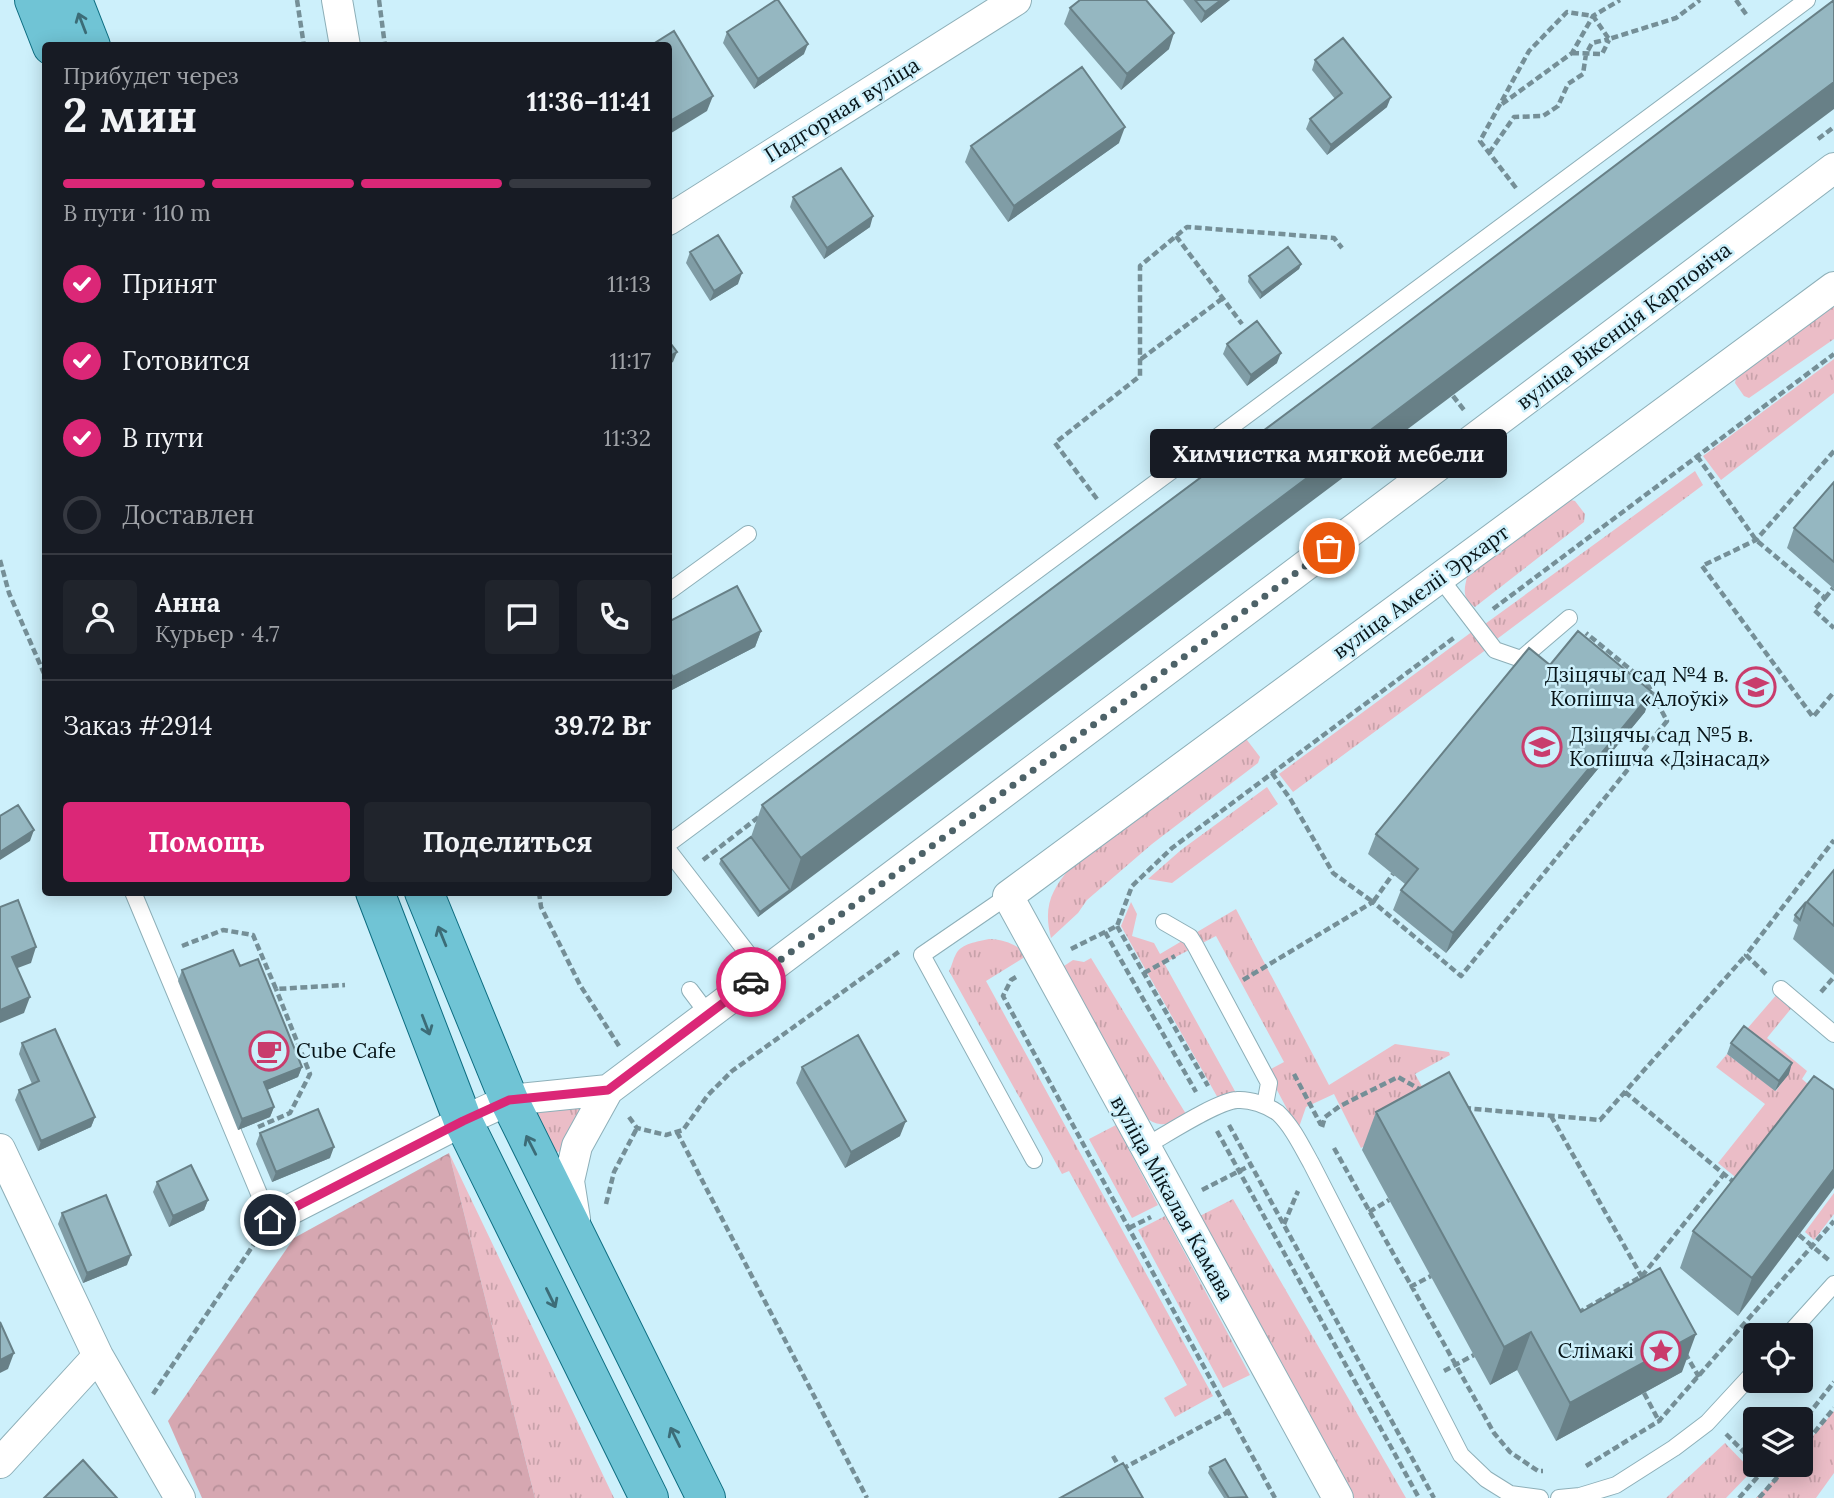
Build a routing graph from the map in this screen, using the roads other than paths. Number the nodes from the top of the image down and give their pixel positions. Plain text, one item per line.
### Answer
1 (34, 0) edge
2 (73, 0) edge
3 (337, 0) edge
4 (1016, 0) edge
5 (1807, 0) edge
6 (50, 42) edge
7 (89, 42) edge
8 (344, 42) edge
9 (1834, 168) edge
10 (672, 217) edge
11 (1834, 287) edge
12 (748, 534) dead end
13 (1440, 578) junction
14 (672, 589) edge
15 (1569, 618) road end
16 (672, 841) edge
17 (672, 855) edge
18 (135, 896) edge
19 (377, 896) edge
20 (426, 896) edge
21 (1008, 896) junction
22 (1164, 922) dead end
23 (763, 973) junction
24 (1782, 989) road end
25 (690, 990) dead end
26 (709, 1014) junction
27 (1834, 1034) edge
28 (608, 1090) junction
29 (509, 1100) junction
30 (1265, 1105) junction
31 (463, 1121) junction
32 (1144, 1147) junction
33 (0, 1149) edge
34 (1034, 1160) dead end
35 (270, 1220) joint
36 (579, 1240) junction
37 (534, 1264) junction
38 (1834, 1284) edge
39 (1799, 1323) edge
40 (98, 1356) junction
41 (1743, 1384) edge
42 (0, 1463) edge
43 (180, 1498) edge
44 (649, 1498) edge
45 (706, 1498) edge
46 (1338, 1498) edge
47 (1540, 1498) edge
48 (1559, 1498) edge

1 - 6 main road
7 -> 2 main road
3 - 8 street
4 - 10 street, Падгорная вуліца
5 - 16 lane
9 - 23 street, вуліца Вікенція Карповіча
11 - 13 street, вуліца Амеліі Эрхарт
12 - 14 lane
13 - 15 lane
13 - 21 street, вуліца Амеліі Эрхарт
17 - 23 lane
18 - 35 lane
19 -> 31 main road
29 -> 20 main road
21 - 32 street, вуліца Мікалая Камава
21 - 34 lane
22 - 30 lane
23 - 26 street, вуліца Вікенція Карповіча
24 - 27 lane
25 - 26 lane
26 - 28 street, вуліца Вікенція Карповіча
28 - 29 street
28 - 36 street
29 - 31 street
36 -> 29 main road
30 - 32 lane
30 - 47 lane
31 - 35 street
31 - 37 main road
32 - 46 street, вуліца Мікалая Камава
33 - 40 street
36 - 37 main road
45 -> 36 main road
37 -> 44 main road
38 - 39 lane
40 - 42 street
40 - 43 street
41 - 48 lane

